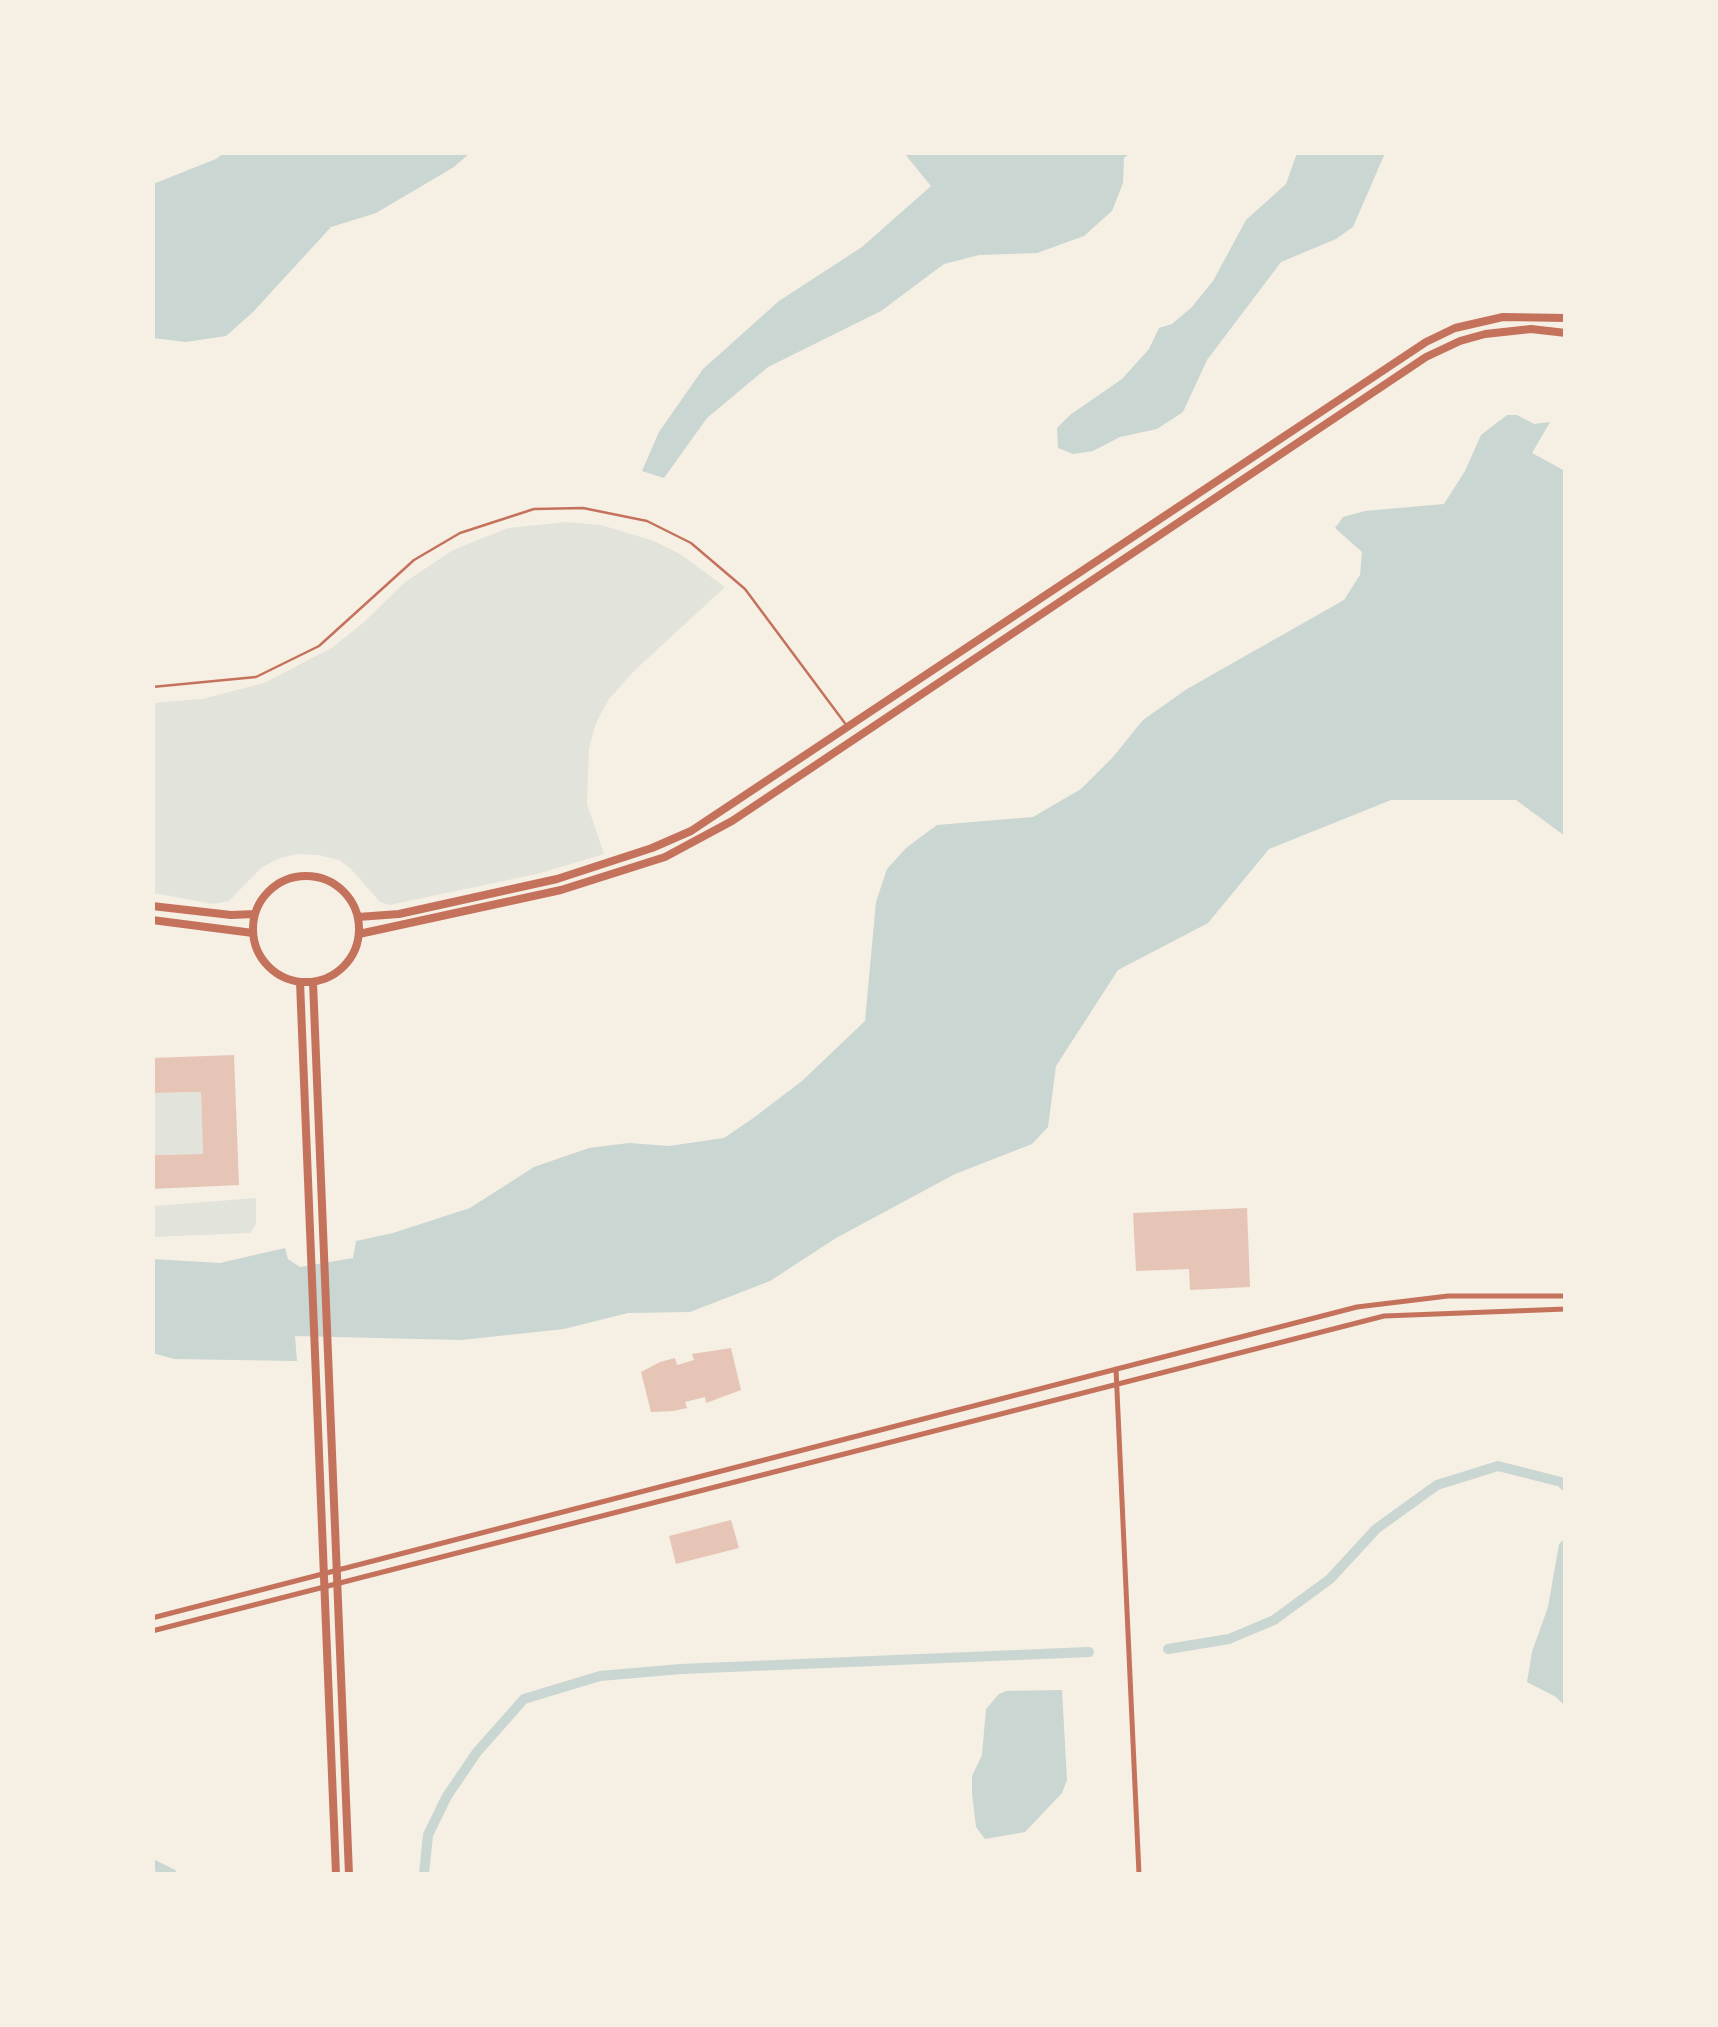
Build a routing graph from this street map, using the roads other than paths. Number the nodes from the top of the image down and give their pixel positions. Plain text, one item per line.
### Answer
1 (1566, 318) edge
2 (1566, 332) edge
3 (152, 687) edge
4 (848, 728) junction
5 (856, 738) junction
6 (772, 779) junction
7 (779, 790) junction
8 (152, 906) edge
9 (255, 914) junction
10 (358, 917) junction
11 (152, 920) edge
12 (252, 933) junction
13 (359, 934) junction
14 (300, 982) junction
15 (313, 982) junction
16 (1566, 1296) edge
17 (1566, 1310) edge
18 (1116, 1369) junction
19 (1118, 1382) junction
20 (336, 1568) junction
21 (324, 1572) junction
22 (337, 1582) junction
23 (325, 1584) junction
24 (152, 1618) edge
25 (152, 1631) edge
26 (336, 1874) edge
27 (348, 1874) edge
28 (1139, 1874) edge

1 - 4 street
2 - 5 street
3 - 4 lane
4 - 5 street
4 - 6 street
5 - 7 street
6 - 7 street
6 - 10 street
7 - 13 street
8 - 9 street
9 - 10 street
9 - 12 street
10 - 13 street
11 - 12 street
12 - 14 street
13 - 15 street
14 - 15 street
14 - 21 street
15 - 20 street
16 - 18 street
17 - 19 street
18 - 19 street
18 - 20 street
19 - 22 street
19 - 28 street
20 - 21 street
20 - 22 street
21 - 23 street
21 - 24 street
22 - 23 street
22 - 27 street
23 - 25 street
23 - 26 street

